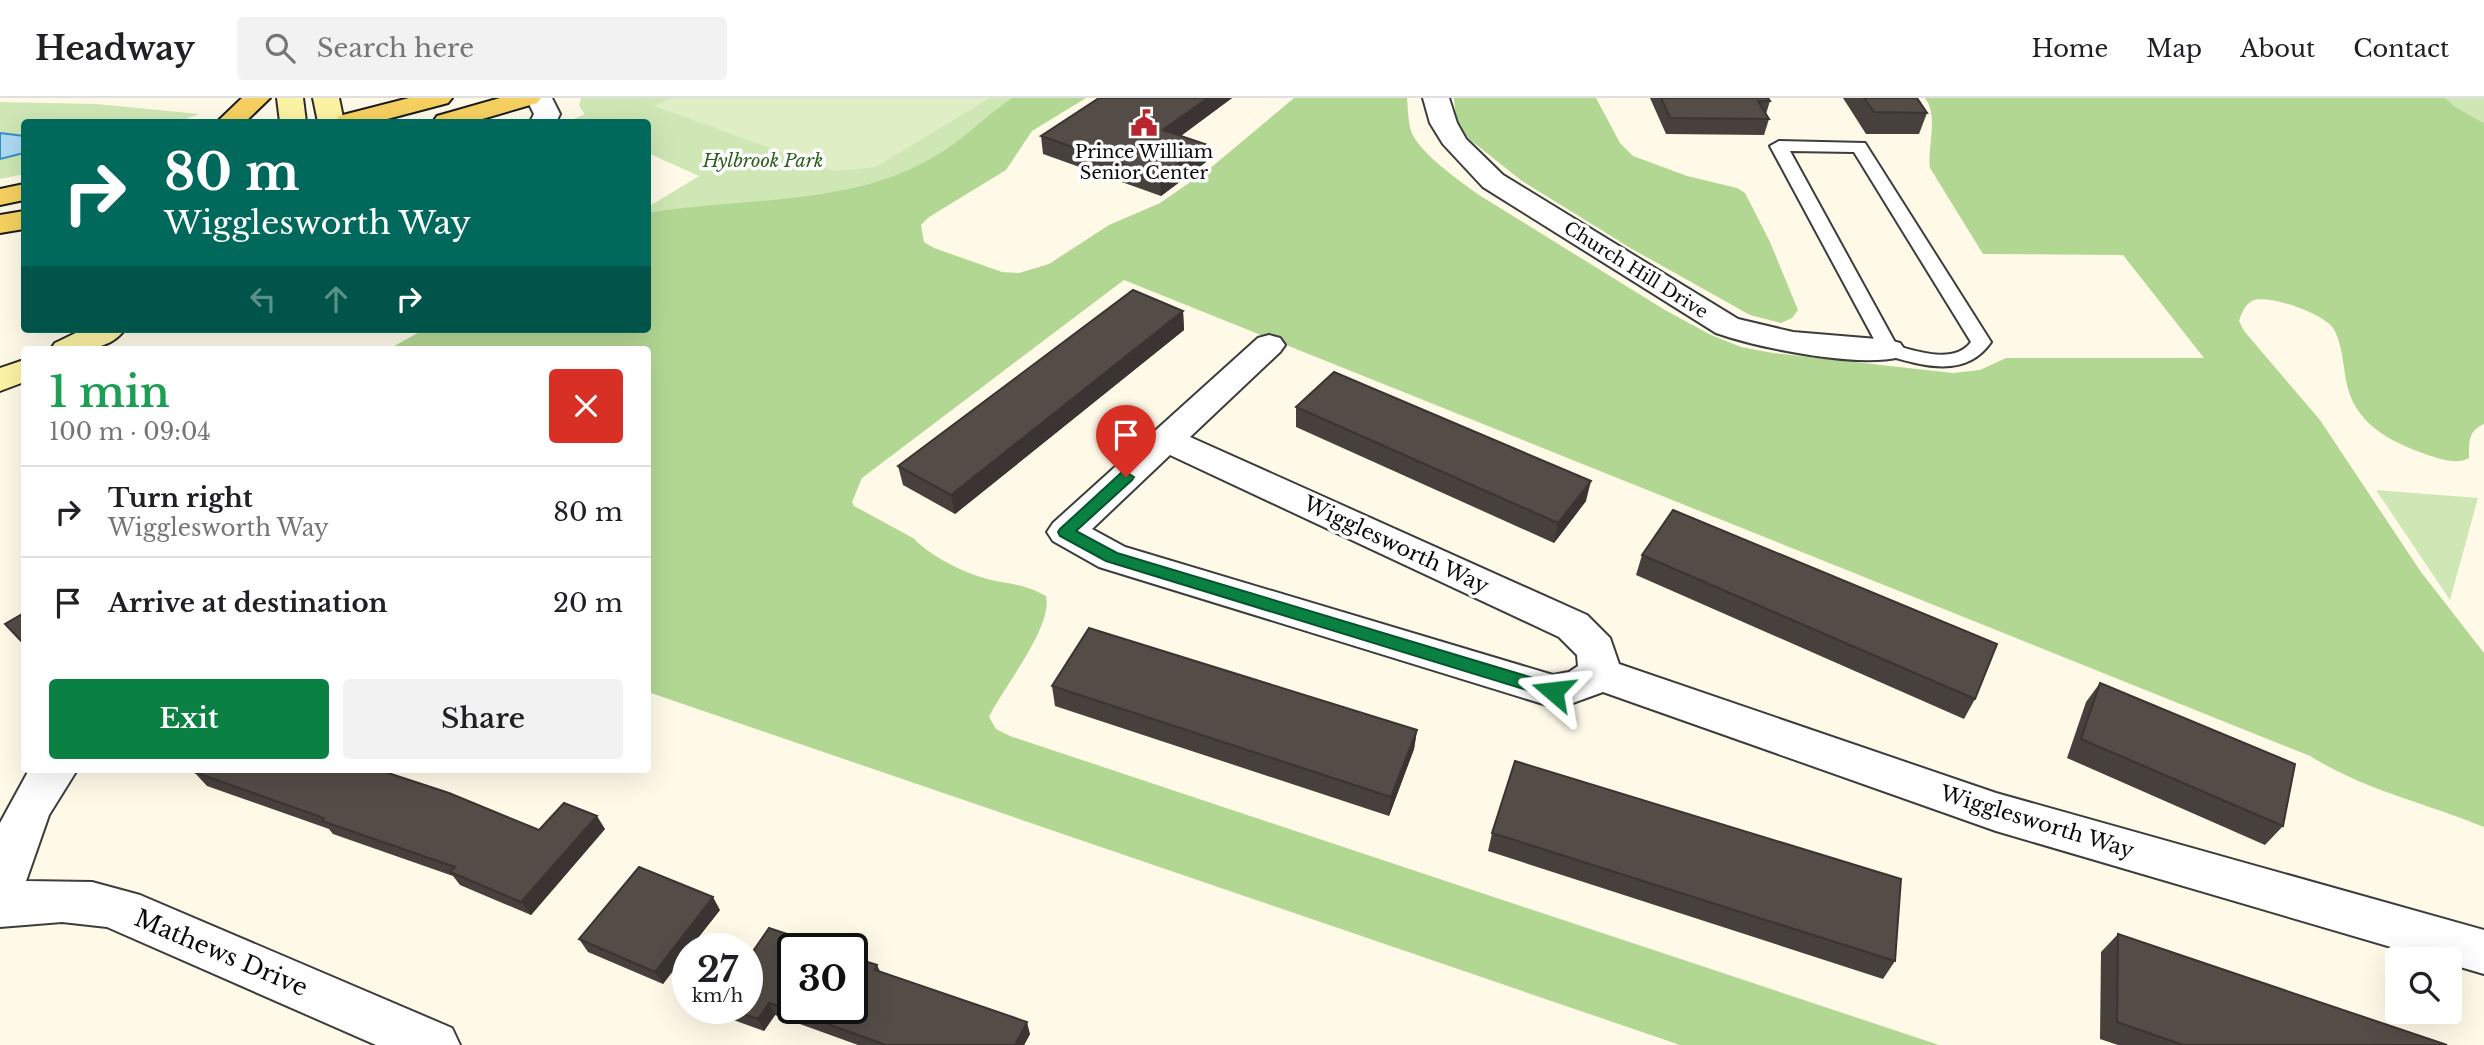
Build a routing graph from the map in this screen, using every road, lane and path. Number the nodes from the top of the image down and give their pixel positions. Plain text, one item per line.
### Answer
1 (257, 98) edge
2 (290, 98) edge
3 (326, 98) edge
4 (439, 98) edge
5 (528, 98) edge
6 (1436, 98) edge
7 (233, 119) edge
8 (293, 119) edge
9 (330, 119) edge
10 (359, 119) edge
11 (456, 119) edge
12 (21, 193) edge
13 (0, 197) edge
14 (21, 220) edge
15 (0, 224) edge
16 (101, 333) edge
17 (1269, 345) dead end
18 (74, 346) edge
19 (1889, 350) junction
20 (21, 372) edge
21 (0, 382) edge
22 (1167, 440) junction
23 (1597, 673) junction
24 (53, 773) edge
25 (0, 888) edge
26 (0, 906) edge
27 (2484, 952) edge
28 (434, 1045) edge

1 - 7 main road
2 - 8 street
3 - 9 street
4 - 10 main road
5 - 11 main road
6 - 19 street, Church Hill Drive
12 - 13 main road
14 - 15 main road
16 - 18 street
17 - 22 street
19 - 19 lane
20 - 21 street
22 - 23 street, Wigglesworth Way
22 - 23 street
23 - 27 street, Wigglesworth Way
24 - 25 street
26 - 28 street, Mathews Drive

